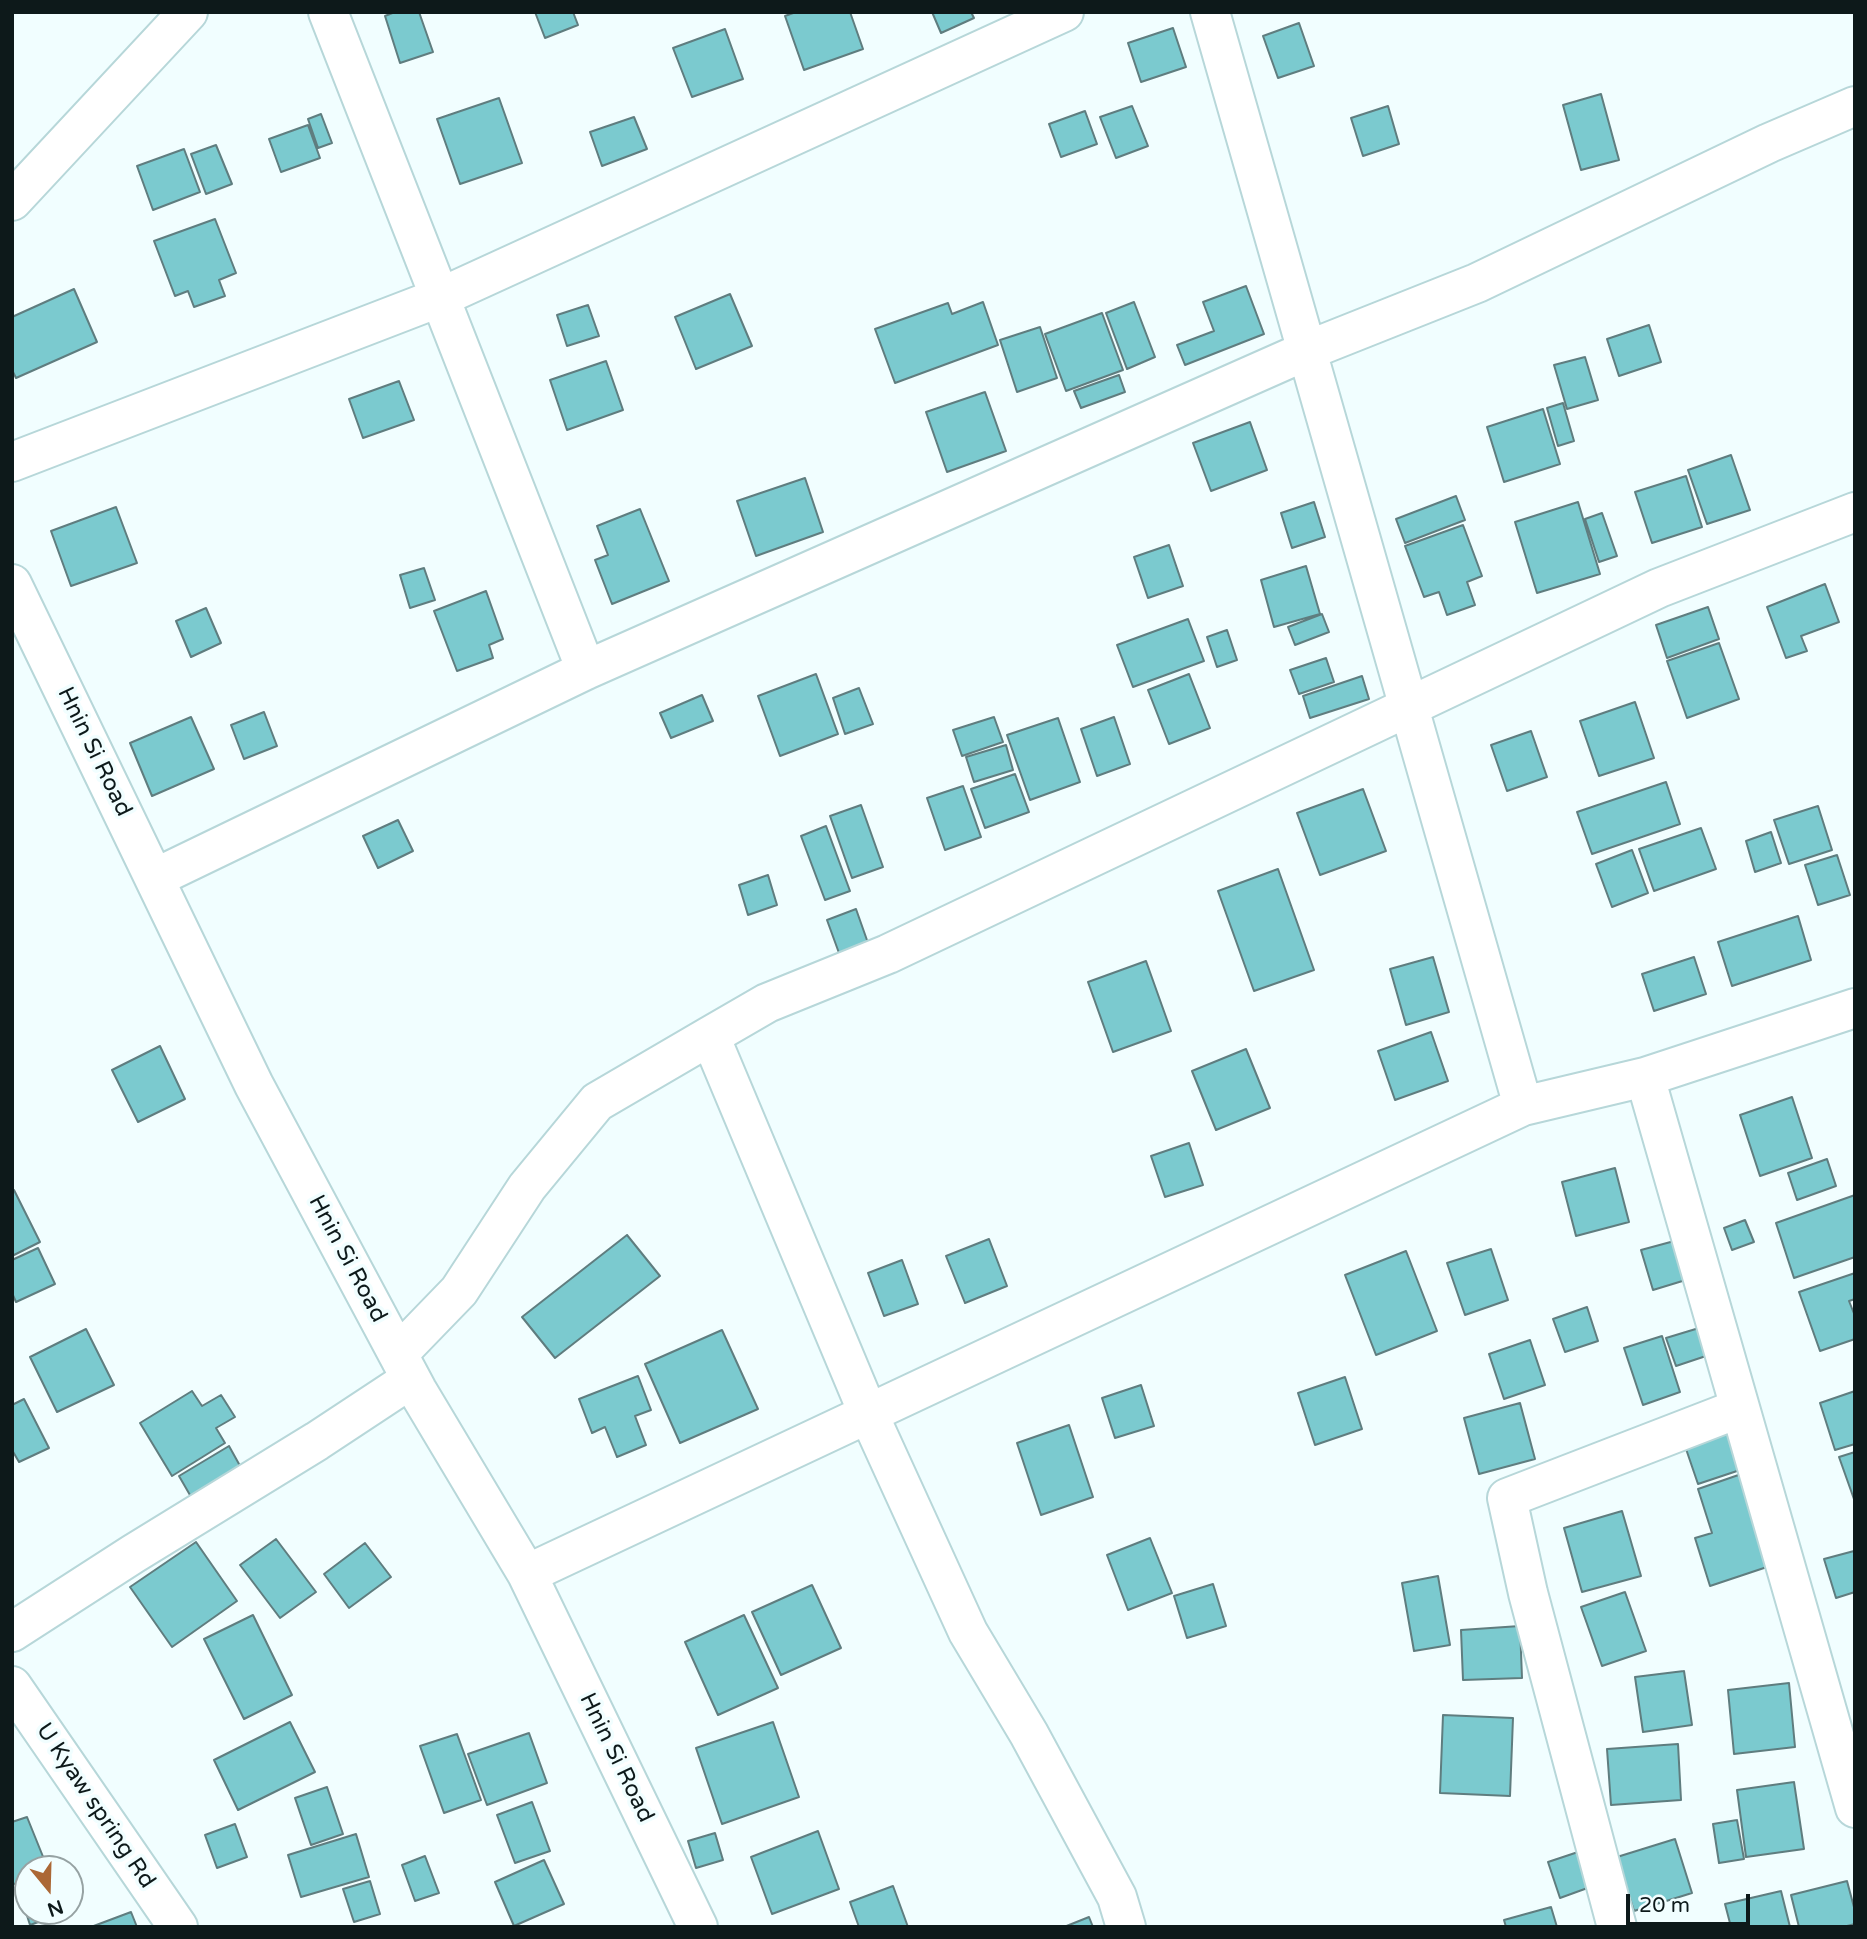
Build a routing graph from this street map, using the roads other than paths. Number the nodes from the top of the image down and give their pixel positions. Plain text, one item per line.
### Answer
1 (188, 12) edge
2 (328, 12) edge
3 (1064, 12) edge
4 (1210, 12) edge
5 (1855, 106) edge
6 (12, 201) edge
7 (441, 297) junction
8 (1306, 351) junction
9 (12, 463) edge
10 (1855, 512) edge
11 (12, 584) edge
12 (586, 670) junction
13 (1409, 707) junction
14 (155, 878) junction
15 (1855, 1008) edge
16 (710, 1035) junction
17 (1645, 1077) junction
18 (1523, 1106) junction
19 (404, 1366) junction
20 (1740, 1408) junction
21 (868, 1413) junction
22 (527, 1574) junction
23 (12, 1632) edge
24 (12, 1686) edge
25 (1855, 1808) edge
26 (178, 1927) edge
27 (698, 1927) edge
28 (1126, 1927) edge
29 (1617, 1927) edge

1 - 6 street
2 - 7 street
3 - 7 street
4 - 8 street
5 - 8 street
7 - 9 street
7 - 12 street
8 - 12 street
8 - 13 street
10 - 13 street
11 - 14 street, Hnin Si Road
12 - 14 street
13 - 16 street
13 - 18 street
14 - 19 street, Hnin Si Road
15 - 17 street
16 - 19 street
16 - 21 street
17 - 18 street
17 - 20 street
18 - 21 street
19 - 22 street, Hnin Si Road
19 - 23 street
20 - 25 street
20 - 29 street
21 - 22 street
21 - 28 street
22 - 27 street, Hnin Si Road
24 - 26 street, U Kyaw spring Rd

